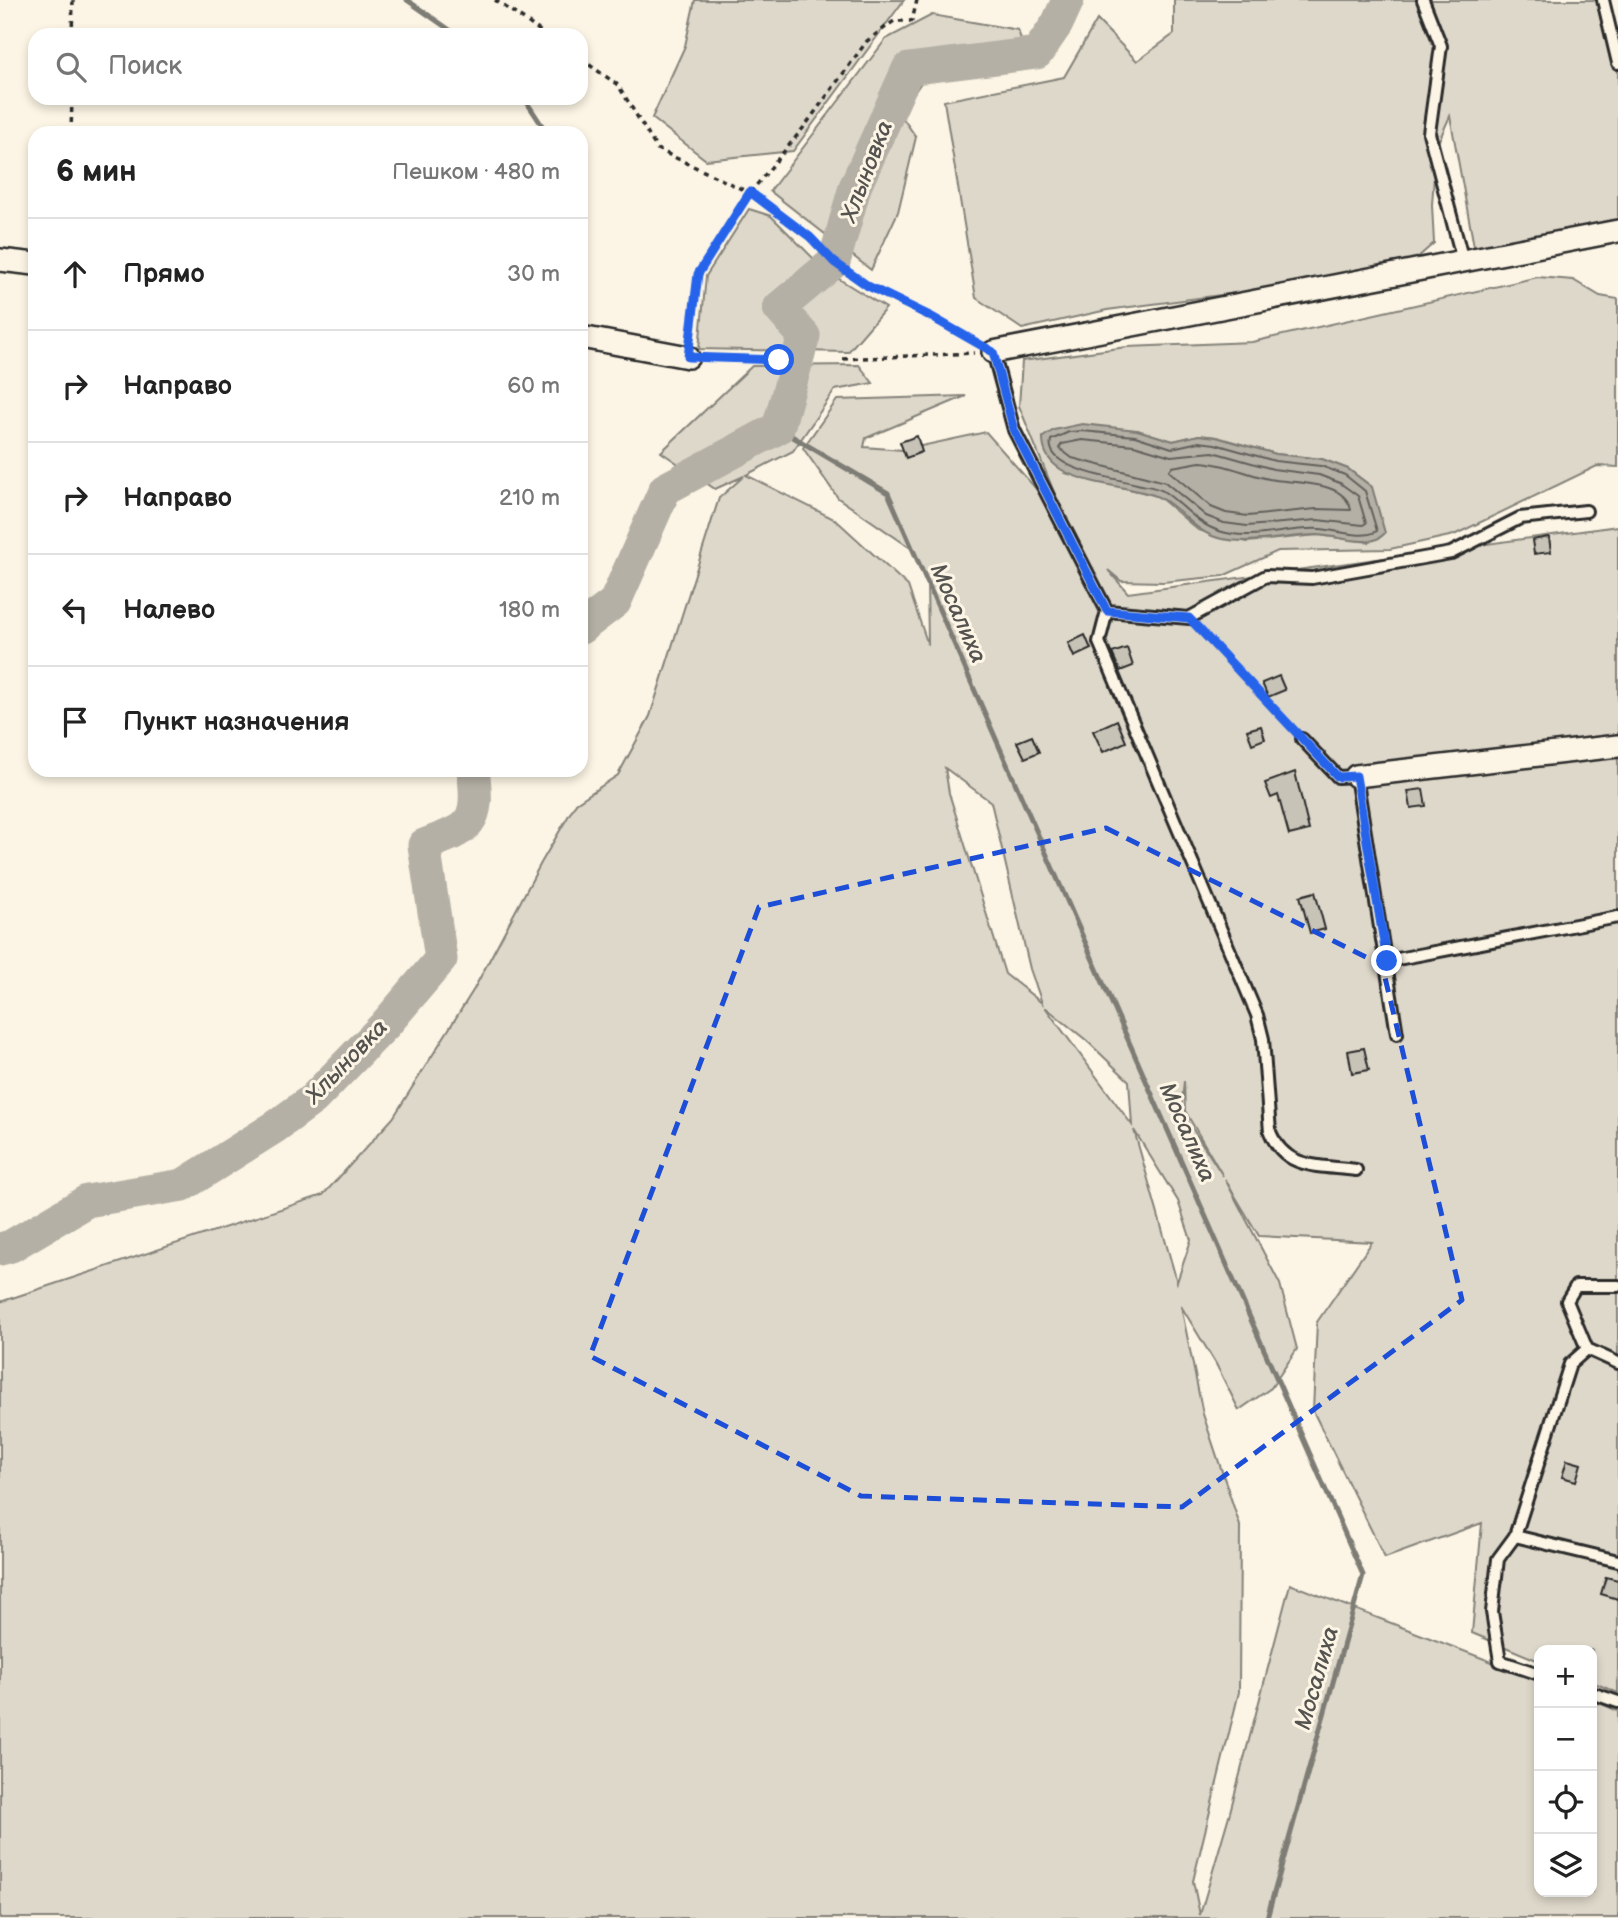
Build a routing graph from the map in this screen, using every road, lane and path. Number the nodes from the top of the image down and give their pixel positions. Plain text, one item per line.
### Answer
1 (73, 0) edge
2 (495, 0) edge
3 (917, 0) edge
4 (1423, 0) edge
5 (1603, 0) edge
6 (72, 28) edge
7 (536, 28) edge
8 (588, 64) edge
9 (1618, 64) edge
10 (72, 105) edge
11 (71, 126) edge
12 (750, 192) junction
13 (1618, 231) edge
14 (0, 260) edge
15 (1463, 261) junction
16 (28, 263) edge
17 (588, 338) edge
18 (993, 352) junction
19 (688, 357) junction
20 (843, 359) dead end
21 (779, 360) dead end
22 (1586, 511) dead end
23 (1107, 611) junction
24 (1189, 618) junction
25 (1302, 739) joint
26 (1618, 746) edge
27 (1356, 776) junction
28 (1618, 917) edge
29 (1387, 961) junction
30 (1398, 1034) dead end
31 (1356, 1170) dead end
32 (1618, 1286) edge
33 (1587, 1349) junction
34 (1618, 1363) edge
35 (1515, 1536) junction
36 (1618, 1562) edge
37 (1534, 1672) edge
38 (1597, 1695) edge
39 (1618, 1702) edge

1 - 6 path
2 - 7 path
3 - 12 path
4 - 15 lane
5 - 9 lane
8 - 12 path
10 - 11 path
12 - 18 path
12 - 19 path
13 - 15 street
14 - 16 street
15 - 18 street
17 - 19 street
18 - 20 path
18 - 23 lane
19 - 21 path
22 - 24 lane
23 - 24 lane
23 - 31 lane
24 - 25 path
25 - 27 lane
26 - 27 street
27 - 29 lane
28 - 29 lane
29 - 30 lane
32 - 33 lane
33 - 34 lane
33 - 35 lane
35 - 36 lane
35 - 37 lane
38 - 39 lane

